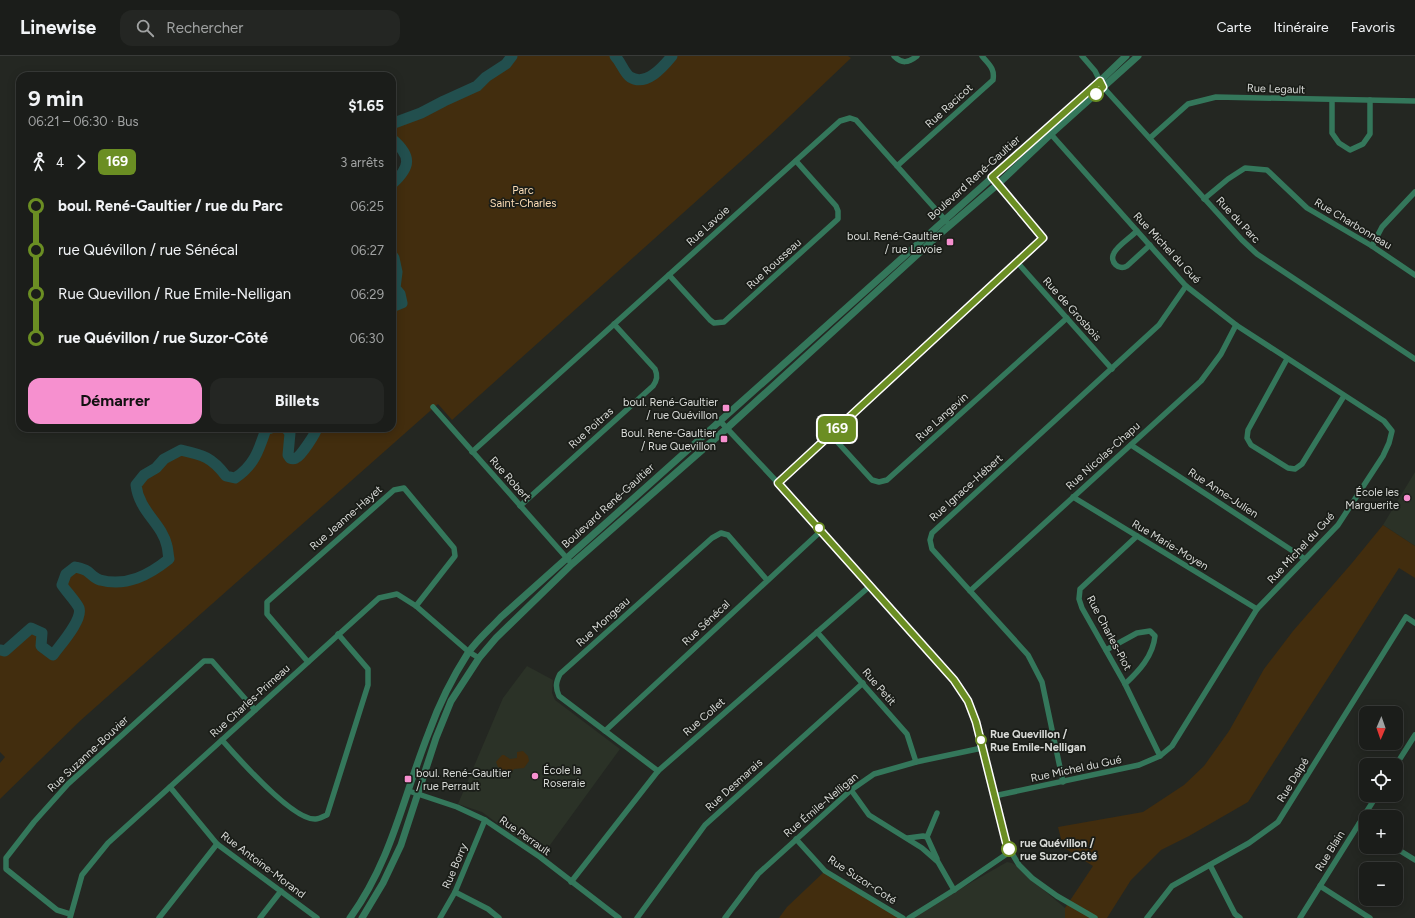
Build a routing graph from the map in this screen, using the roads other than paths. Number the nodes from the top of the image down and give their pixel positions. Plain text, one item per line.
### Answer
1 (894, 56) edge
2 (916, 56) edge
3 (982, 56) edge
4 (1082, 56) edge
5 (1126, 56) edge
6 (1138, 56) edge
7 (1102, 84) junction
8 (1332, 100) junction
9 (1370, 100) junction
10 (1415, 101) edge
11 (1049, 131) junction
12 (1150, 138) junction
13 (796, 161) junction
14 (897, 166) junction
15 (992, 177) junction
16 (998, 184) junction
17 (1415, 192) edge
18 (1204, 198) junction
19 (944, 219) junction
20 (950, 225) junction
21 (1137, 231) junction
22 (1150, 245) junction
23 (1372, 246) junction
24 (1017, 262) junction
25 (669, 275) junction
26 (1415, 275) edge
27 (1186, 286) junction
28 (1067, 318) junction
29 (614, 324) junction
30 (1236, 325) junction
31 (1415, 359) edge
32 (1288, 360) junction
33 (1112, 369) junction
34 (1344, 396) junction
35 (433, 407) dead end
36 (720, 421) junction
37 (726, 429) junction
38 (831, 435) junction
39 (1131, 445) junction
40 (472, 452) junction
41 (778, 483) junction
42 (1073, 497) junction
43 (520, 506) junction
44 (821, 531) junction
45 (1136, 536) junction
46 (567, 558) junction
47 (1305, 559) junction
48 (572, 564) junction
49 (767, 580) junction
50 (870, 586) junction
51 (970, 591) junction
52 (416, 606) junction
53 (1257, 609) junction
54 (1415, 623) edge
55 (817, 632) junction
56 (338, 634) junction
57 (1106, 650) junction
58 (469, 652) junction
59 (479, 658) junction
60 (308, 662) junction
61 (862, 683) junction
62 (1125, 684) junction
63 (255, 710) junction
64 (605, 731) junction
65 (1415, 735) edge
66 (222, 740) junction
67 (982, 748) junction
68 (1160, 756) junction
69 (1400, 758) edge
70 (916, 762) junction
71 (658, 771) junction
72 (1063, 782) junction
73 (170, 787) junction
74 (851, 790) junction
75 (409, 791) junction
76 (419, 794) junction
77 (994, 796) junction
78 (937, 813) dead end
79 (485, 820) junction
80 (1359, 824) edge
81 (927, 837) junction
82 (908, 838) junction
83 (796, 839) junction
84 (217, 844) junction
85 (1011, 851) junction
86 (1403, 853) edge
87 (1415, 860) edge
88 (938, 862) junction
89 (1210, 865) junction
90 (571, 882) junction
91 (1320, 886) junction
92 (954, 890) junction
93 (281, 891) junction
94 (455, 892) junction
95 (70, 916) edge
96 (159, 918) edge
97 (260, 918) edge
98 (317, 918) edge
99 (350, 918) edge
100 (362, 918) edge
101 (440, 918) edge
102 (499, 918) edge
103 (619, 918) edge
104 (637, 918) edge
105 (725, 918) edge
106 (902, 918) edge
107 (909, 918) edge
108 (1095, 918) edge
109 (1147, 918) edge
110 (1240, 918) edge
111 (1300, 918) edge
112 (1370, 918) edge

1 - 2 street
3 - 14 street, Rue Racicot
4 - 7 street, Rue du Parc
5 - 7 street, Boulevard René-Gaultier
6 - 7 street, Boulevard René-Gaultier
7 - 11 street, Boulevard René-Gaultier
7 - 12 street, Rue du Parc
8 - 9 street, Rue Legault
8 - 9 street
8 - 12 street, Rue Legault
9 - 10 street, Rue Legault
11 - 15 street, Boulevard René-Gaultier
11 - 16 street, Boulevard René-Gaultier
11 - 21 street, Rue Michel du Gué
12 - 18 street, Rue du Parc
13 - 14 street, Rue Lavoie
13 - 25 street, Rue Lavoie
13 - 25 street, Rue Rousseau
14 - 19 street, Rue Lavoie
15 - 16 street
15 - 19 street, Boulevard René-Gaultier
16 - 20 street, Boulevard René-Gaultier
16 - 24 street
17 - 23 street
18 - 23 street, Rue Charbonneau
18 - 31 street, Rue du Parc
19 - 20 street, Rue Lavoie
19 - 36 street, Boulevard René-Gaultier
20 - 37 street, Boulevard René-Gaultier
21 - 22 street, Rue Michel du Gué
21 - 22 street
22 - 27 street, Rue Michel du Gué
23 - 26 street, Rue Charbonneau
24 - 28 street, Rue de Grosbois
24 - 38 street
25 - 29 street, Rue Lavoie
27 - 30 street, Rue Michel du Gué
27 - 33 street, Rue Ignace-Hébert
28 - 33 street, Rue de Grosbois
28 - 38 street, Rue Langevin
29 - 40 street, Rue Lavoie
29 - 43 street, Rue Poitras
30 - 32 street, Rue Michel du Gué
30 - 39 street, Rue Nicolas-Chapu
32 - 34 street, Rue Michel du Gué
32 - 34 street
33 - 51 street, Rue Ignace-Hébert
34 - 47 street, Rue Michel du Gué
35 - 40 street, Rue Robert
36 - 37 street
36 - 46 street, Boulevard René-Gaultier
37 - 41 street
37 - 48 street, Boulevard René-Gaultier
38 - 41 street
39 - 42 street, Rue Nicolas-Chapu
39 - 47 street, Rue Anne-Julien
40 - 43 street, Rue Robert
41 - 44 street
42 - 45 street, Rue Marie-Moyen
42 - 51 street, Rue Nicolas-Chapu
43 - 46 street, Rue Robert
44 - 49 street, Rue Sénécal
44 - 50 street
45 - 53 street, Rue Marie-Moyen
45 - 57 street, Rue Charles-Piot
46 - 48 street, Rue Robert
46 - 58 street, Boulevard René-Gaultier
47 - 53 street, Rue Michel du Gué
48 - 59 street, Boulevard René-Gaultier
49 - 64 street, Rue Sénécal
49 - 64 street, Rue Mongeau
50 - 55 street, Rue Collet
50 - 67 street
51 - 72 street, Rue Ignace-Hébert
52 - 56 street, Rue Charles-Primeau
52 - 58 street, Rue Charles-Primeau
52 - 60 street, Rue Jeanne-Hayet
53 - 68 street, Rue Michel du Gué
54 - 89 street, Rue Dalpé
55 - 61 street, Rue Petit
55 - 71 street, Rue Collet
56 - 60 street, Rue Charles-Primeau
56 - 66 street
57 - 62 street, Rue Charles-Piot
57 - 62 street
58 - 59 street, Rue Charles-Primeau
58 - 75 street, Boulevard René-Gaultier
59 - 76 street, Boulevard René-Gaultier
60 - 63 street, Rue Charles-Primeau
61 - 70 street, Rue Petit
61 - 104 street, Rue Desmarais
62 - 68 street, Rue Charles-Piot
63 - 66 street, Rue Charles-Primeau
63 - 95 street, Rue Suzanne-Bouvier
64 - 71 street, Rue Mongeau
65 - 69 street
66 - 73 street, Rue Charles-Primeau
67 - 70 street, Rue Émile-Nelligan
67 - 77 street
68 - 72 street, Rue Michel du Gué
70 - 74 street, Rue Émile-Nelligan
71 - 90 street, Rue Collet
72 - 77 street, Rue Michel du Gué
73 - 84 street, Rue Antoine-Morand
73 - 95 street, Rue Charles-Primeau
74 - 82 street
74 - 83 street, Rue Émile-Nelligan
75 - 76 street, Rue Perrault
75 - 99 street, Boulevard René-Gaultier
76 - 79 street, Rue Perrault
76 - 100 street, Boulevard René-Gaultier
77 - 85 street
78 - 81 street
79 - 90 street, Rue Perrault
79 - 94 street, Rue Borry
80 - 91 street, Rue Blain
81 - 82 street
81 - 88 street
82 - 88 street
83 - 105 street, Rue Émile-Nelligan
83 - 106 street, Rue Suzor-Coté
84 - 93 street, Rue Antoine-Morand
84 - 96 street
85 - 92 street
85 - 108 street
86 - 87 street
88 - 92 street
89 - 109 street, Rue Dalpé
89 - 110 street
90 - 103 street, Rue Perrault
91 - 111 street, Rue Blain
91 - 112 street
92 - 107 street
93 - 97 street
93 - 98 street, Rue Antoine-Morand
94 - 101 street, Rue Borry
94 - 102 street

